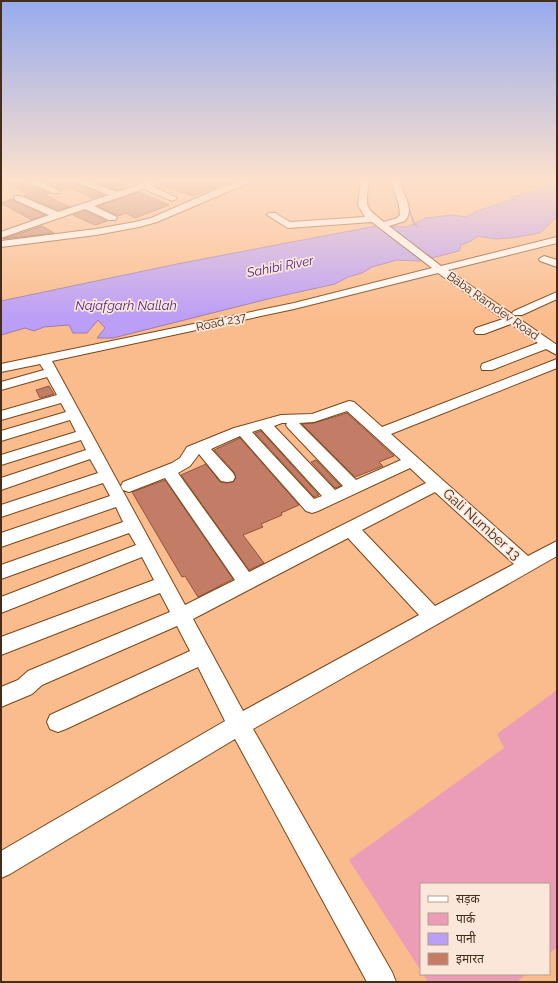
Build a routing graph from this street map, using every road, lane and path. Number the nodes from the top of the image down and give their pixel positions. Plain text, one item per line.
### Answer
1 (25, 227) edge
2 (125, 227) edge
3 (388, 227) edge
4 (1, 235) edge
5 (557, 240) edge
6 (1, 244) edge
7 (544, 259) dead end
8 (438, 264) junction
9 (557, 264) edge
10 (557, 295) edge
11 (514, 317) junction
12 (480, 331) dead end
13 (554, 345) edge
14 (557, 363) edge
15 (48, 366) junction
16 (487, 367) dead end
17 (1, 368) edge
18 (1, 386) edge
19 (70, 406) junction
20 (1, 416) edge
21 (293, 425) dead end
22 (266, 426) dead end
23 (244, 433) dead end
24 (381, 433) junction
25 (85, 434) junction
26 (1, 436) edge
27 (202, 447) junction
28 (95, 452) junction
29 (1, 460) edge
30 (412, 461) junction
31 (107, 476) junction
32 (172, 476) dead end
33 (227, 477) dead end
34 (1, 484) edge
35 (437, 484) junction
36 (354, 488) junction
37 (124, 493) junction
38 (333, 498) junction
39 (1, 511) edge
40 (133, 525) junction
41 (350, 529) junction
42 (1, 540) edge
43 (146, 548) junction
44 (557, 548) edge
45 (527, 565) junction
46 (1, 572) edge
47 (246, 582) junction
48 (164, 584) junction
49 (1, 604) edge
50 (181, 616) junction
51 (433, 617) junction
52 (1, 646) edge
53 (202, 655) junction
54 (1, 696) edge
55 (58, 722) dead end
56 (239, 725) junction
57 (1, 866) edge
58 (382, 982) edge

1 - 4 street
2 - 6 street
3 - 8 street, Baba Ramdev Road
5 - 8 street, Road 237
7 - 9 street
8 - 11 street, Baba Ramdev Road
8 - 15 street, Road 237
10 - 11 street
11 - 12 street
11 - 13 street, Baba Ramdev Road
13 - 16 street
14 - 24 street
15 - 17 street, Road 237
15 - 18 street
15 - 19 street
19 - 20 street
19 - 25 street
19 - 26 street
21 - 36 street
22 - 38 street
23 - 38 street
24 - 27 street, Gali Number 13
24 - 30 street, Gali Number 13
25 - 28 street
25 - 29 street
27 - 33 street
27 - 37 street
28 - 31 street
28 - 34 street
30 - 35 street, Gali Number 13
30 - 36 street
31 - 37 street
31 - 39 street
32 - 47 street
35 - 41 street
35 - 45 street, Gali Number 13
36 - 38 street
37 - 40 street
37 - 42 street
40 - 43 street
40 - 46 street
41 - 47 street
41 - 51 street
43 - 48 street
43 - 49 street
44 - 45 street
45 - 51 street
47 - 50 street
48 - 50 street
48 - 52 street
50 - 53 street
50 - 54 street
51 - 56 street
53 - 55 street
53 - 56 street
56 - 57 street
56 - 58 street

